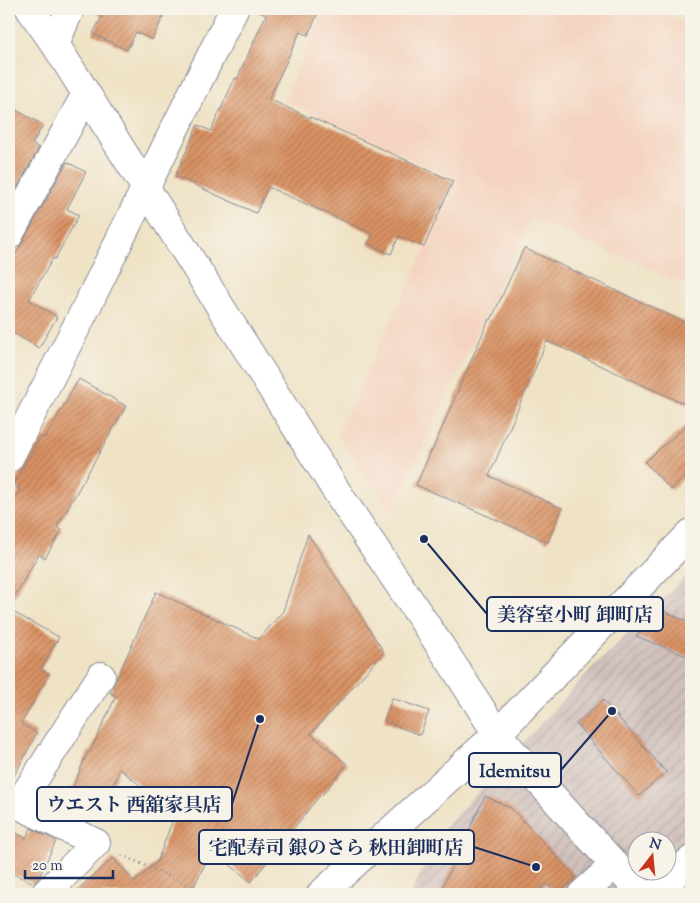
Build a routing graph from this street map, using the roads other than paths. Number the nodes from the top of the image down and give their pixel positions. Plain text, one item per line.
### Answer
1 (30, 9) edge
2 (70, 9) edge
3 (234, 9) edge
4 (55, 44) junction
5 (86, 94) junction
6 (146, 188) junction
7 (9, 235) edge
8 (9, 458) edge
9 (691, 534) edge
10 (101, 676) dead end
11 (497, 734) junction
12 (13, 803) edge
13 (691, 860) edge
14 (614, 865) junction
15 (45, 894) edge
16 (321, 894) edge
17 (582, 894) edge
18 (642, 894) edge
19 (655, 894) edge

1 - 4 street
2 - 4 street
3 - 6 street
4 - 5 street
5 - 6 street
5 - 7 street
6 - 8 street
6 - 11 street
9 - 11 street
10 - 12 street
11 - 14 street
11 - 16 street
12 - 15 street
13 - 19 street
14 - 17 street
14 - 18 street

